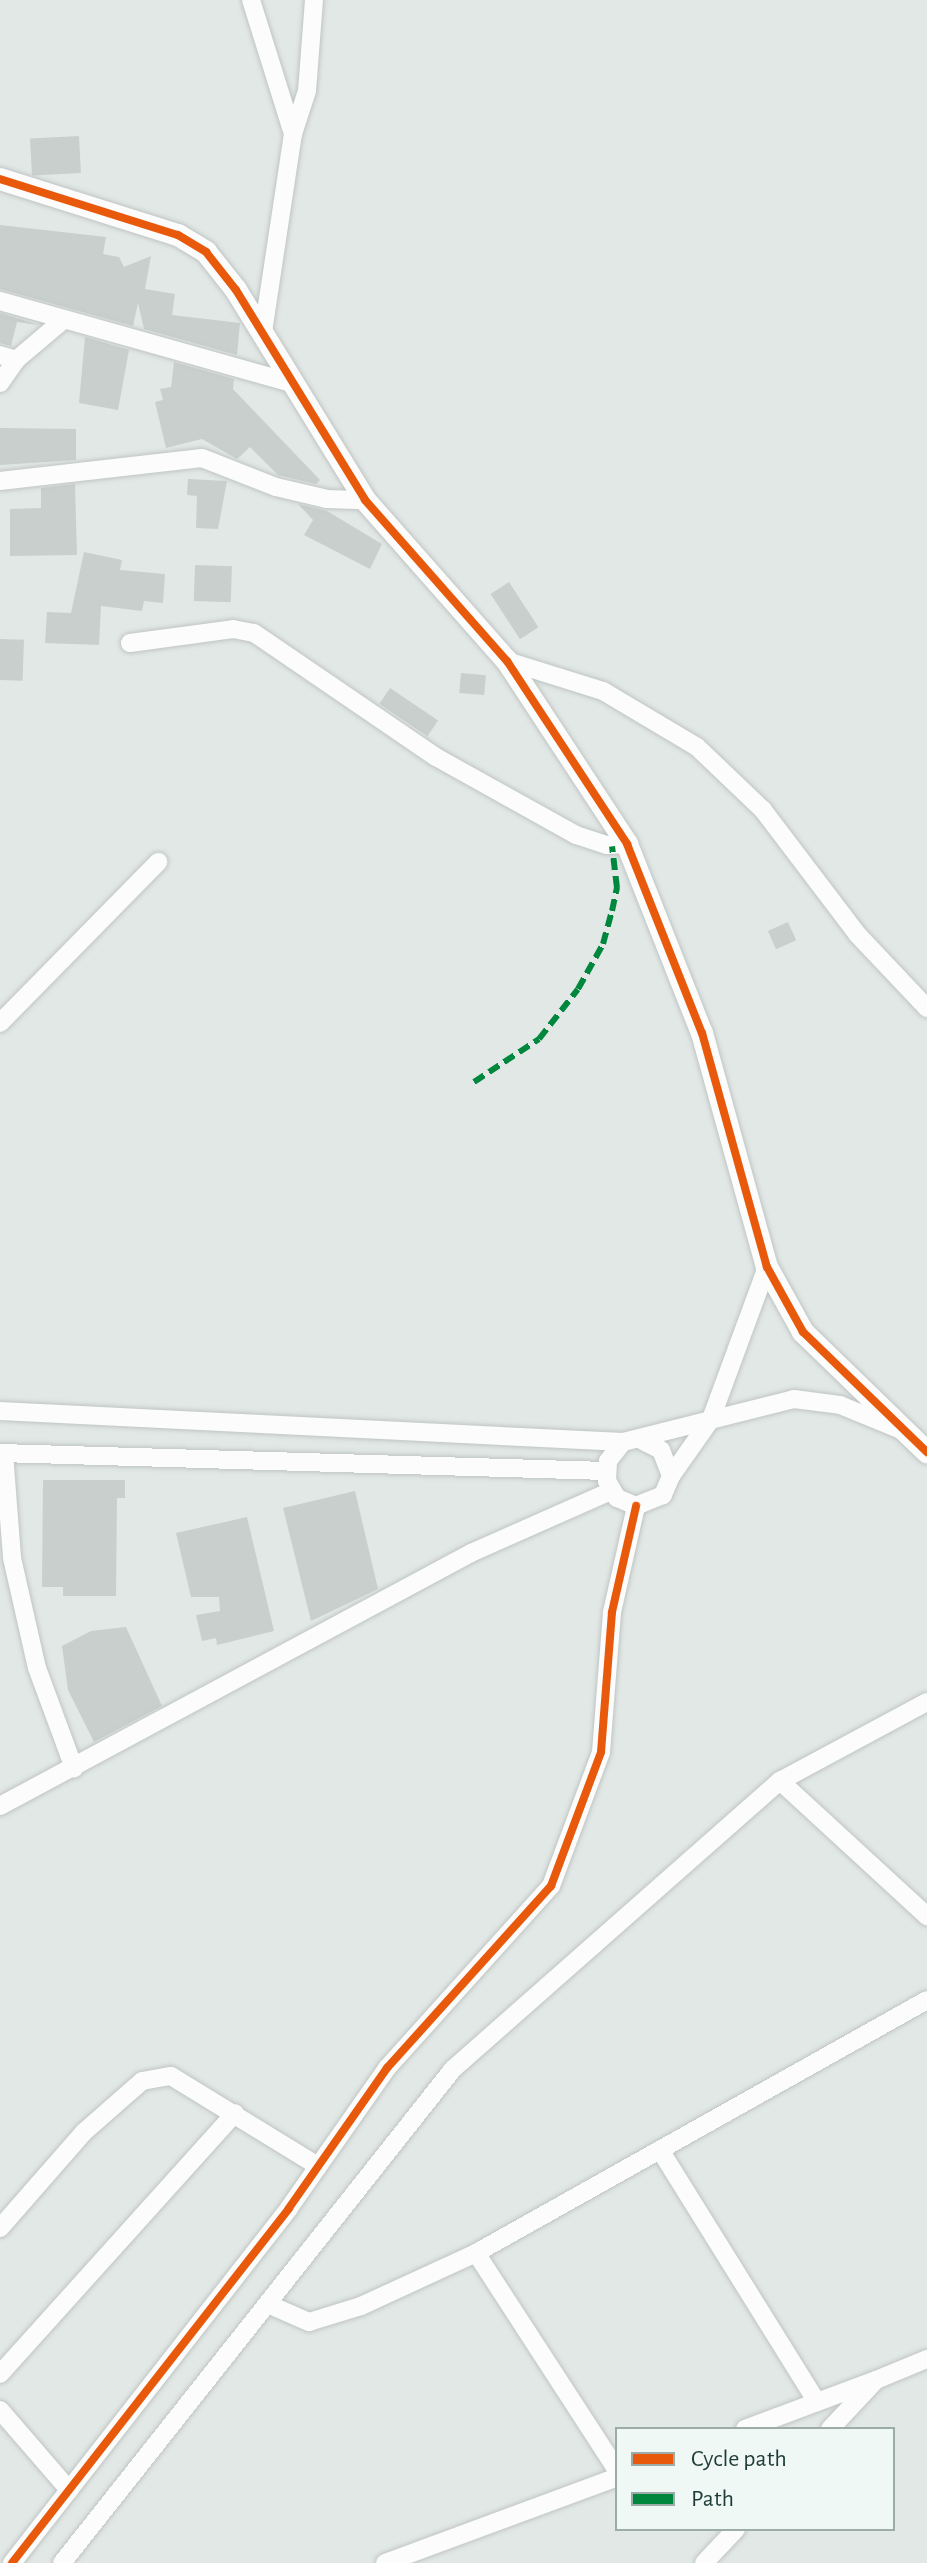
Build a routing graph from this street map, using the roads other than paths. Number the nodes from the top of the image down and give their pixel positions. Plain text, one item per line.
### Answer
1 (251, 0) edge
2 (314, 0) edge
3 (293, 134) junction
4 (0, 179) edge
5 (0, 301) edge
6 (61, 322) junction
7 (263, 332) junction
8 (8, 357) edge
9 (0, 383) edge
10 (292, 383) junction
11 (0, 481) edge
12 (365, 500) junction
13 (130, 643) dead end
14 (507, 661) junction
15 (627, 844) junction
16 (158, 862) dead end
17 (926, 1002) edge
18 (0, 1023) edge
19 (767, 1267) junction
20 (0, 1411) edge
21 (711, 1419) junction
22 (904, 1431) junction
23 (643, 1441) junction
24 (623, 1442) junction
25 (927, 1452) edge
26 (2, 1453) edge
27 (606, 1471) junction
28 (671, 1476) junction
29 (611, 1491) junction
30 (636, 1506) junction
31 (927, 1702) edge
32 (74, 1768) junction
33 (780, 1781) junction
34 (0, 1806) edge
35 (927, 1916) edge
36 (927, 2000) edge
37 (235, 2113) junction
38 (660, 2150) junction
39 (318, 2166) junction
40 (0, 2228) edge
41 (476, 2253) junction
42 (270, 2305) junction
43 (927, 2359) edge
44 (0, 2374) edge
45 (876, 2380) junction
46 (817, 2402) junction
47 (0, 2410) edge
48 (750, 2427) edge
49 (832, 2427) edge
50 (615, 2467) edge
51 (615, 2478) edge
52 (69, 2490) junction
53 (734, 2531) edge
54 (12, 2563) edge
55 (62, 2563) edge
56 (385, 2563) edge
57 (704, 2563) edge

1 - 3 street
2 - 3 street
3 - 7 street
4 - 7 street
5 - 6 street
6 - 8 street
6 - 10 street
7 - 10 street
8 - 9 street
10 - 12 street
11 - 12 street
12 - 14 street
13 - 15 street
14 - 15 street
14 - 17 street
15 - 19 street
16 - 18 street
19 - 21 street
19 - 22 street
20 - 24 street
21 - 22 street
21 - 23 street
21 - 28 street
22 - 25 street
23 - 24 street
23 - 28 street
24 - 27 street
26 - 27 street
26 - 32 street
27 - 29 street
28 - 30 street
29 - 30 street
29 - 32 street
30 - 39 street
31 - 33 street
32 - 34 street
33 - 35 street
33 - 42 street
36 - 38 street
37 - 39 street
37 - 40 street
37 - 44 street
38 - 41 street
38 - 46 street
39 - 52 street
41 - 42 street
41 - 50 street
42 - 55 street
43 - 45 street
45 - 46 street
45 - 49 street
46 - 48 street
47 - 52 street
51 - 56 street
52 - 54 street
53 - 57 street

